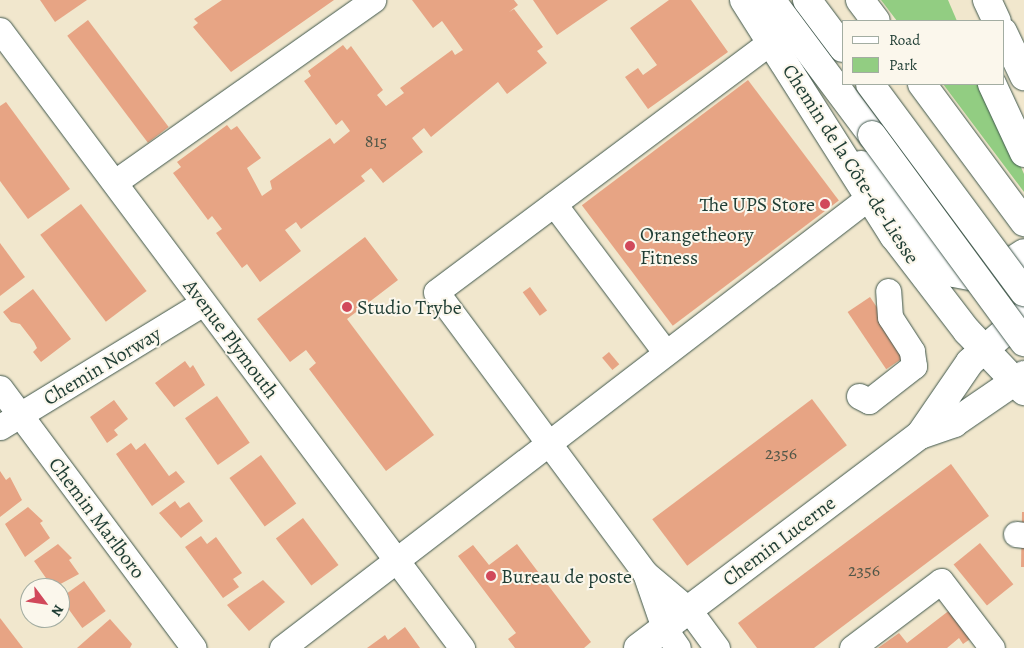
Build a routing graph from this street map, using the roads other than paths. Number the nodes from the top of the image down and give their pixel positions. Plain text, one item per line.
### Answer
1 (373, 0) edge
2 (744, 0) edge
3 (771, 0) edge
4 (807, 0) edge
5 (860, 0) edge
6 (972, 0) edge
7 (987, 0) edge
8 (875, 20) edge
9 (976, 20) edge
10 (997, 20) edge
11 (0, 30) edge
12 (1004, 34) edge
13 (772, 41) junction
14 (842, 47) edge
15 (1024, 76) edge
16 (871, 85) edge
17 (923, 85) edge
18 (992, 85) edge
19 (836, 139) junction
20 (1024, 152) edge
21 (115, 182) junction
22 (868, 198) junction
23 (554, 204) junction
24 (1024, 222) edge
25 (1024, 253) edge
26 (888, 291) dead end
27 (1024, 292) edge
28 (203, 303) junction
29 (1024, 315) edge
30 (1024, 342) edge
31 (983, 348) junction
32 (666, 353) junction
33 (1021, 382) edge
34 (0, 388) edge
35 (859, 396) dead end
36 (10, 421) edge
37 (920, 435) junction
38 (549, 443) junction
39 (397, 560) junction
40 (645, 573) junction
41 (689, 610) junction
42 (671, 638) edge
43 (194, 648) edge
44 (282, 648) edge
45 (462, 648) edge
46 (638, 648) edge
47 (717, 648) edge
48 (852, 648) edge
49 (992, 648) edge

1 - 21 street
2 - 13 main road, Chemin de la Côte-de-Liesse
3 - 30 main road, bridge
4 - 14 main road
5 - 8 main road
6 - 9 main road
7 - 10 main road
11 - 21 street, Avenue Plymouth
12 - 15 main road
13 - 19 main road, Chemin de la Côte-de-Liesse
13 - 23 street
16 - 27 main road, bridge
17 - 24 main road
18 - 20 main road
19 - 22 main road, Chemin de la Côte-de-Liesse
19 - 25 main road
21 - 28 street, Avenue Plymouth
22 - 31 main road, Chemin de la Côte-de-Liesse
22 - 32 street
23 - 32 street
23 - 38 street
26 - 35 street
28 - 36 street, Chemin Norway
28 - 39 street, Avenue Plymouth
29 - 31 main road, Chemin Lucerne
31 - 33 main road, Chemin de la Côte-de-Liesse
31 - 37 main road, Chemin Lucerne
32 - 38 street
33 - 37 main road, Chemin Lucerne
34 - 36 street, Chemin Marlboro
36 - 43 street, Chemin Marlboro
37 - 41 main road, Chemin Lucerne
38 - 39 street
38 - 40 street
39 - 44 street
39 - 45 street, Avenue Plymouth
40 - 41 street
40 - 42 street
41 - 42 main road, Chemin Lucerne
41 - 47 street
42 - 46 main road, Chemin Lucerne
48 - 49 street

